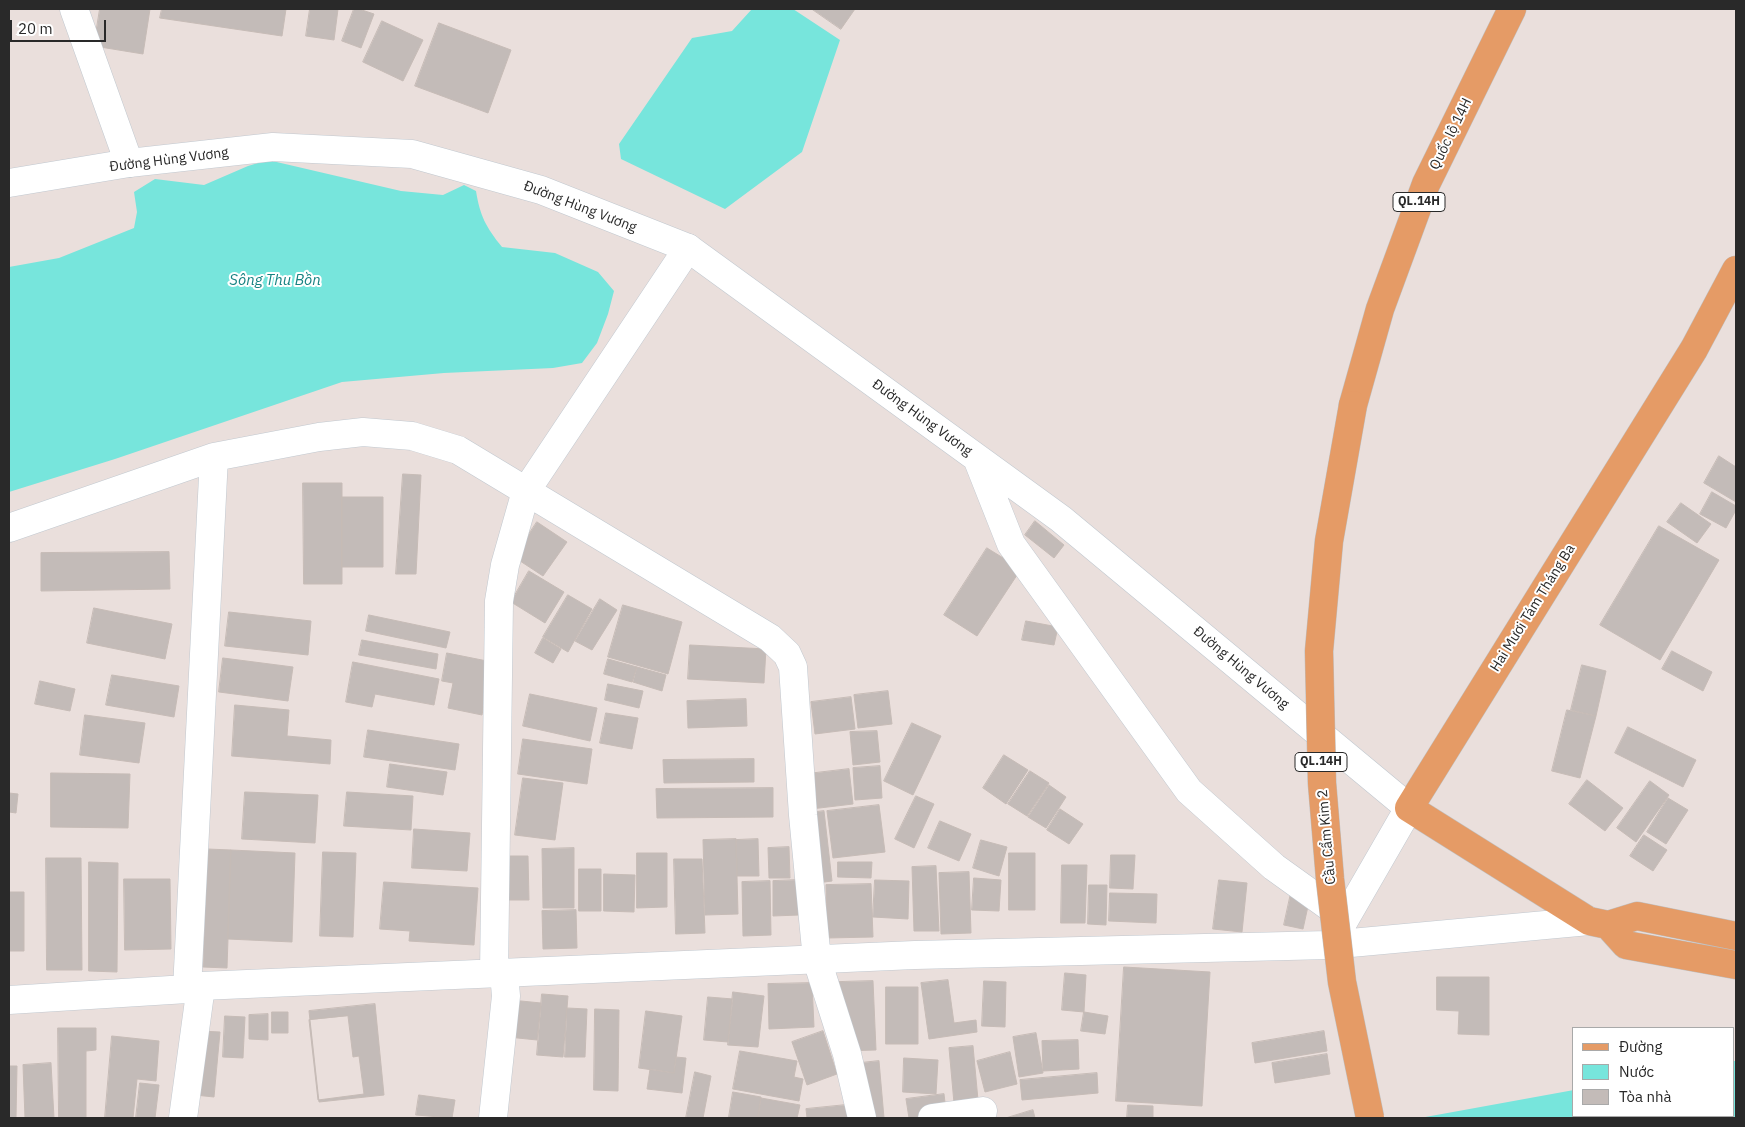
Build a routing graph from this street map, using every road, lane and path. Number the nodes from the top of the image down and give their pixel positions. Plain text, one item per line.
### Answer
1 (74, 9) edge
2 (1512, 9) edge
3 (129, 164) junction
4 (9, 183) edge
5 (688, 248) junction
6 (1736, 270) edge
7 (1353, 405) joint
8 (214, 457) junction
9 (978, 458) junction
10 (526, 492) junction
11 (9, 528) edge
12 (1409, 808) junction
13 (1345, 918) junction
14 (1598, 923) junction
15 (1736, 936) edge
16 (1329, 945) junction
17 (817, 960) junction
18 (1736, 965) edge
19 (499, 973) junction
20 (194, 988) junction
21 (9, 1000) edge
22 (983, 1111) dead end
23 (184, 1118) edge
24 (493, 1118) edge
25 (862, 1118) edge
26 (932, 1118) edge
27 (1370, 1118) edge

1 - 3 street
2 - 7 main road, Quốc lộ 14H / QL.14H
3 - 4 street, Đường Hùng Vương
3 - 5 street, Đường Hùng Vương
5 - 9 street, Đường Hùng Vương
5 - 10 street
6 - 12 main road, Hai Mươi Tám Tháng Ba
7 - 27 main road, Cầu Cẩm Kim 2 / QL.14H, bridge
8 - 10 street
8 - 11 street
8 - 20 street
9 - 12 street, Đường Hùng Vương
9 - 13 street
10 - 17 street
10 - 19 street
12 - 13 street, Hai Mươi Tám Tháng Ba
12 - 14 main road, Đường Hùng Vương
13 - 16 street, Hai Mươi Tám Tháng Ba
14 - 15 main road
14 - 16 street
14 - 18 main road, Đường Hùng Vương
16 - 17 street
17 - 19 street
17 - 25 street
19 - 20 street
19 - 24 street
20 - 21 street
20 - 23 street
22 - 26 street

